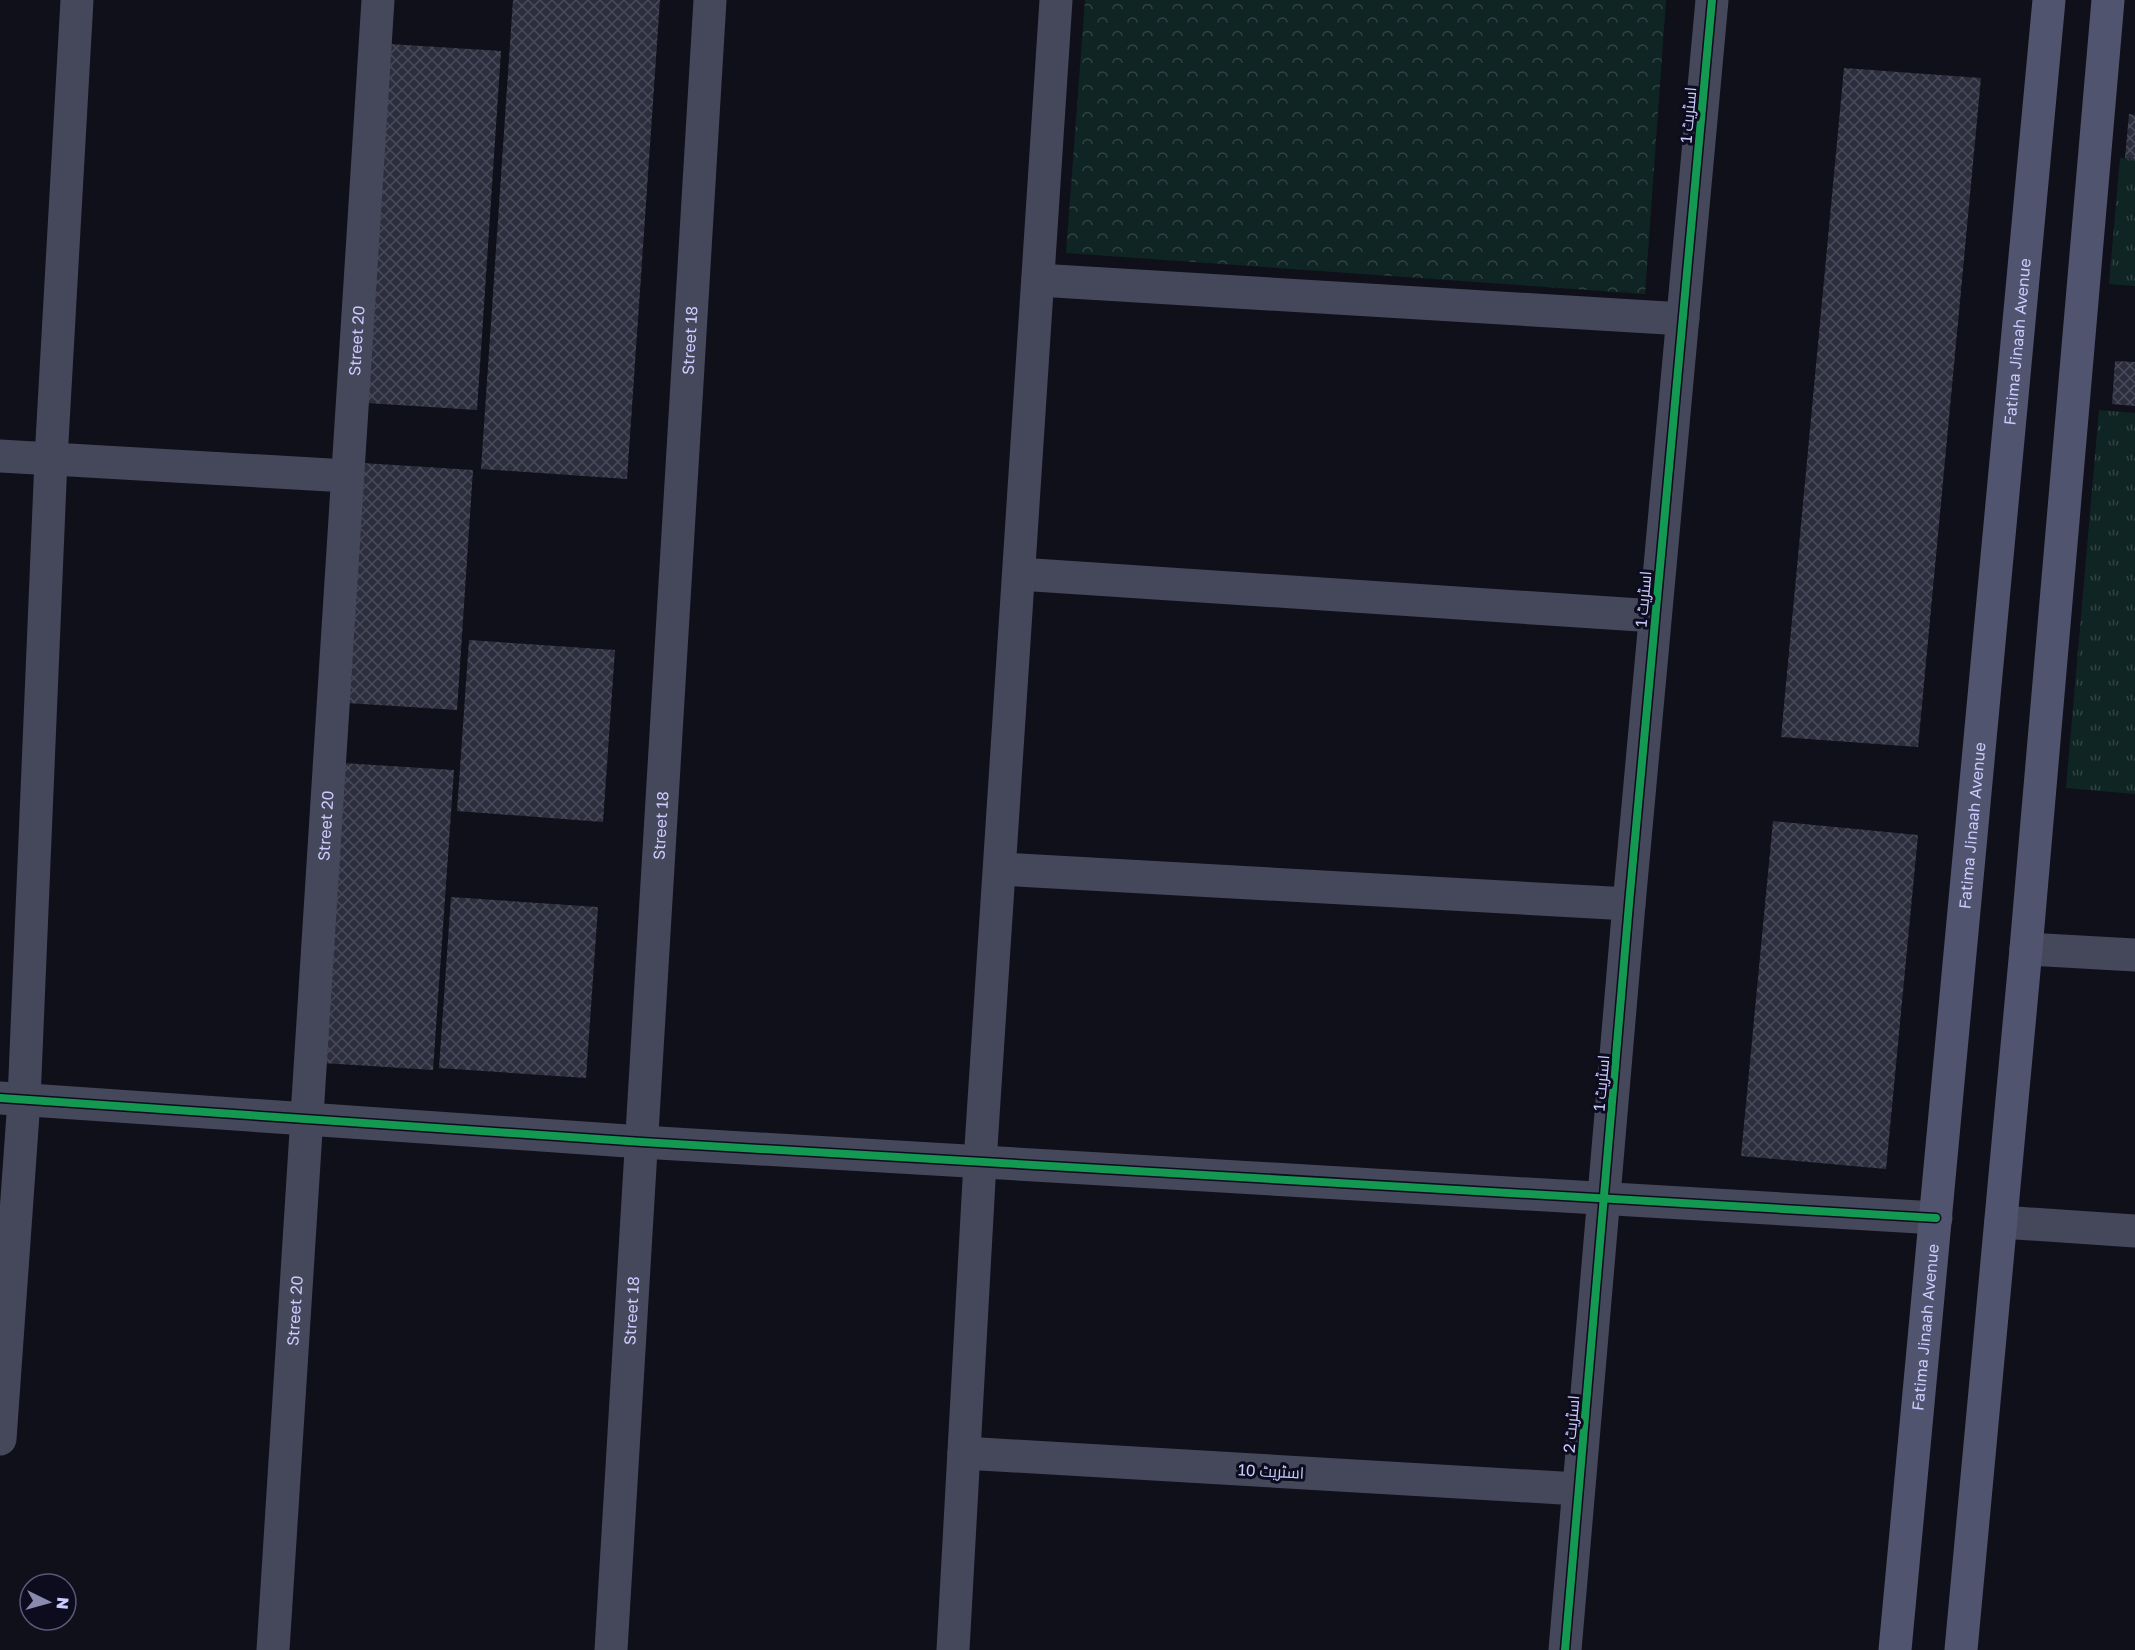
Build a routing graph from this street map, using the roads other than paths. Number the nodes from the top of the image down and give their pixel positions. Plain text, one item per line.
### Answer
1 (77, 0) edge
2 (378, 0) edge
3 (710, 0) edge
4 (1056, 0) edge
5 (1712, 0) edge
6 (2049, 0) edge
7 (2108, 0) edge
8 (1038, 280) junction
9 (1683, 319) junction
10 (0, 456) edge
11 (51, 459) junction
12 (347, 476) junction
13 (1019, 574) junction
14 (1655, 616) junction
15 (1000, 869) junction
16 (1629, 904) junction
17 (2026, 949) junction
18 (2135, 955) edge
19 (12, 1099) edge
20 (305, 1119) junction
21 (642, 1142) junction
22 (980, 1162) junction
23 (1604, 1200) junction
24 (1936, 1218) junction
25 (2001, 1222) junction
26 (2135, 1231) edge
27 (0, 1439) edge
28 (964, 1453) junction
29 (1578, 1489) junction
30 (273, 1650) edge
31 (611, 1650) edge
32 (953, 1650) edge
33 (1565, 1650) edge
34 (1895, 1650) edge
35 (1961, 1650) edge

1 - 11 street
2 - 12 street, Street 20
3 - 21 street, Street 18
4 - 8 street
5 - 9 street, اسٹریٹ 1
6 - 24 main road, Fatima Jinaah Avenue
7 - 17 main road
8 - 9 street
8 - 13 street
9 - 14 street, اسٹریٹ 1
10 - 11 street
11 - 12 street
11 - 19 street
12 - 20 street, Street 20
13 - 14 street
13 - 15 street
14 - 16 street, اسٹریٹ 1
15 - 16 street
15 - 22 street
16 - 23 street, اسٹریٹ 1
17 - 18 street
17 - 25 main road
19 - 20 street
19 - 27 street
20 - 21 street
20 - 30 street, Street 20
21 - 22 street
21 - 31 street, Street 18
22 - 23 street
22 - 28 street
23 - 24 street
23 - 29 street, اسٹریٹ 2
24 - 34 main road, Fatima Jinaah Avenue
25 - 26 street
25 - 35 main road
28 - 29 street, اسٹریٹ 10
28 - 32 street
29 - 33 street, اسٹریٹ 2

